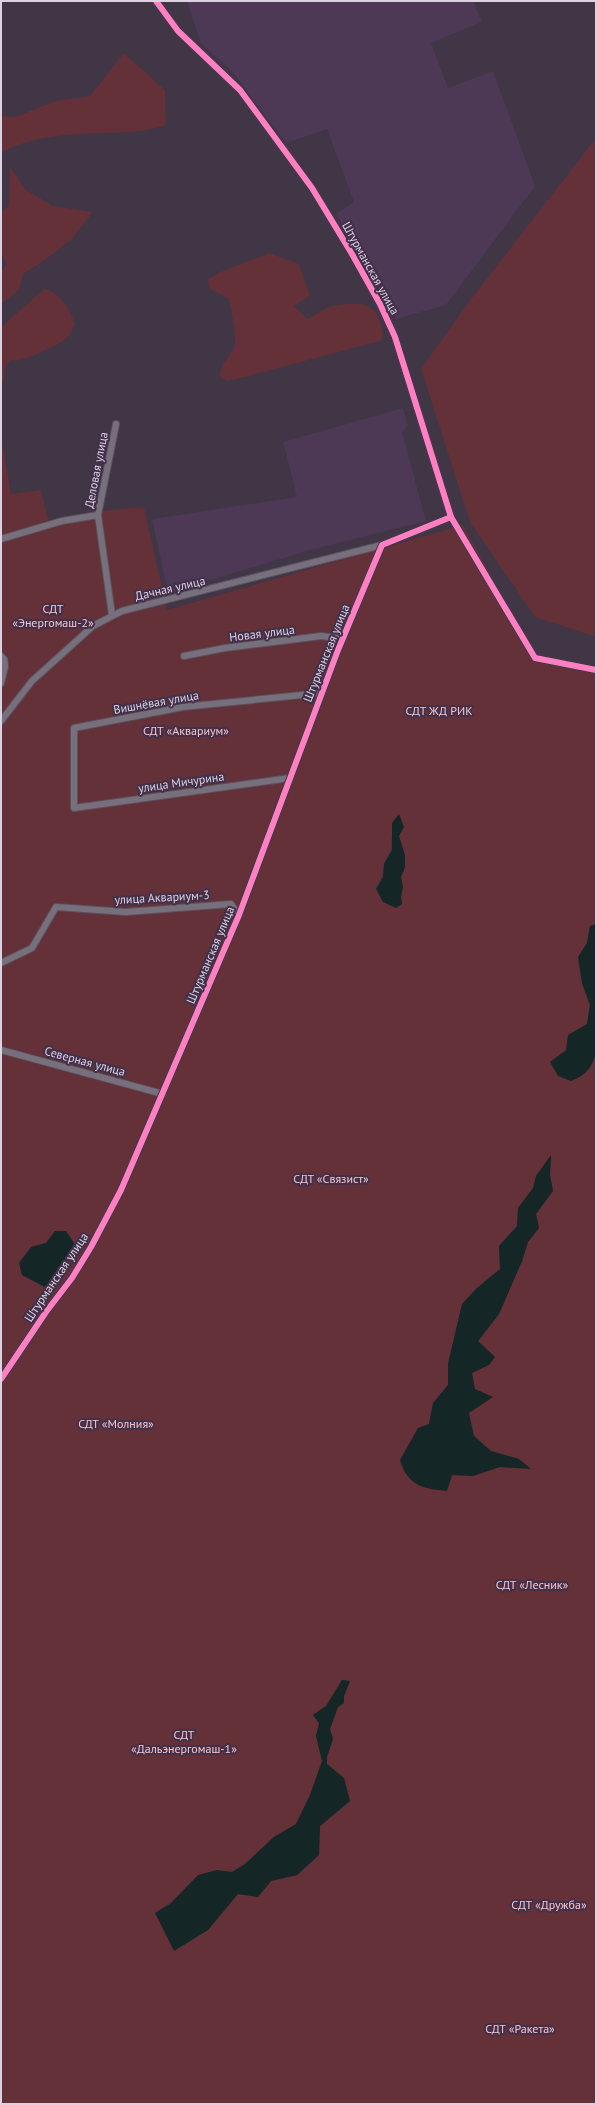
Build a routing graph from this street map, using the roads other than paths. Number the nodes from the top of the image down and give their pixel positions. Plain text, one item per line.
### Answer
1 (156, 1) edge
2 (116, 424) dead end
3 (98, 515) junction
4 (451, 516) junction
5 (1, 539) edge
6 (382, 545) junction
7 (112, 615) junction
8 (343, 639) junction
9 (1, 656) edge
10 (184, 656) dead end
11 (596, 670) edge
12 (1, 683) edge
13 (322, 693) junction
14 (1, 721) edge
15 (290, 778) junction
16 (74, 808) joint
17 (239, 915) junction
18 (1, 962) edge
19 (1, 1050) edge
20 (163, 1094) junction
21 (1, 1379) edge

1 - 4 street, Штурманская улица
2 - 3 street, Деловая улица
3 - 5 street
3 - 7 street, Деловая улица
4 - 6 street
4 - 11 street, Штурманская улица
6 - 7 street, Дачная улица
6 - 8 street, Штурманская улица
7 - 14 street, Дачная улица
8 - 10 street, Новая улица
8 - 13 street, Штурманская улица
9 - 12 street
13 - 15 street, Штурманская улица
13 - 16 street, Вишнёвая улица
15 - 16 street, улица Мичурина
15 - 17 street, Штурманская улица
17 - 18 street, улица Аквариум-3
17 - 20 street, Штурманская улица
19 - 20 street, Северная улица
20 - 21 street, Штурманская улица

